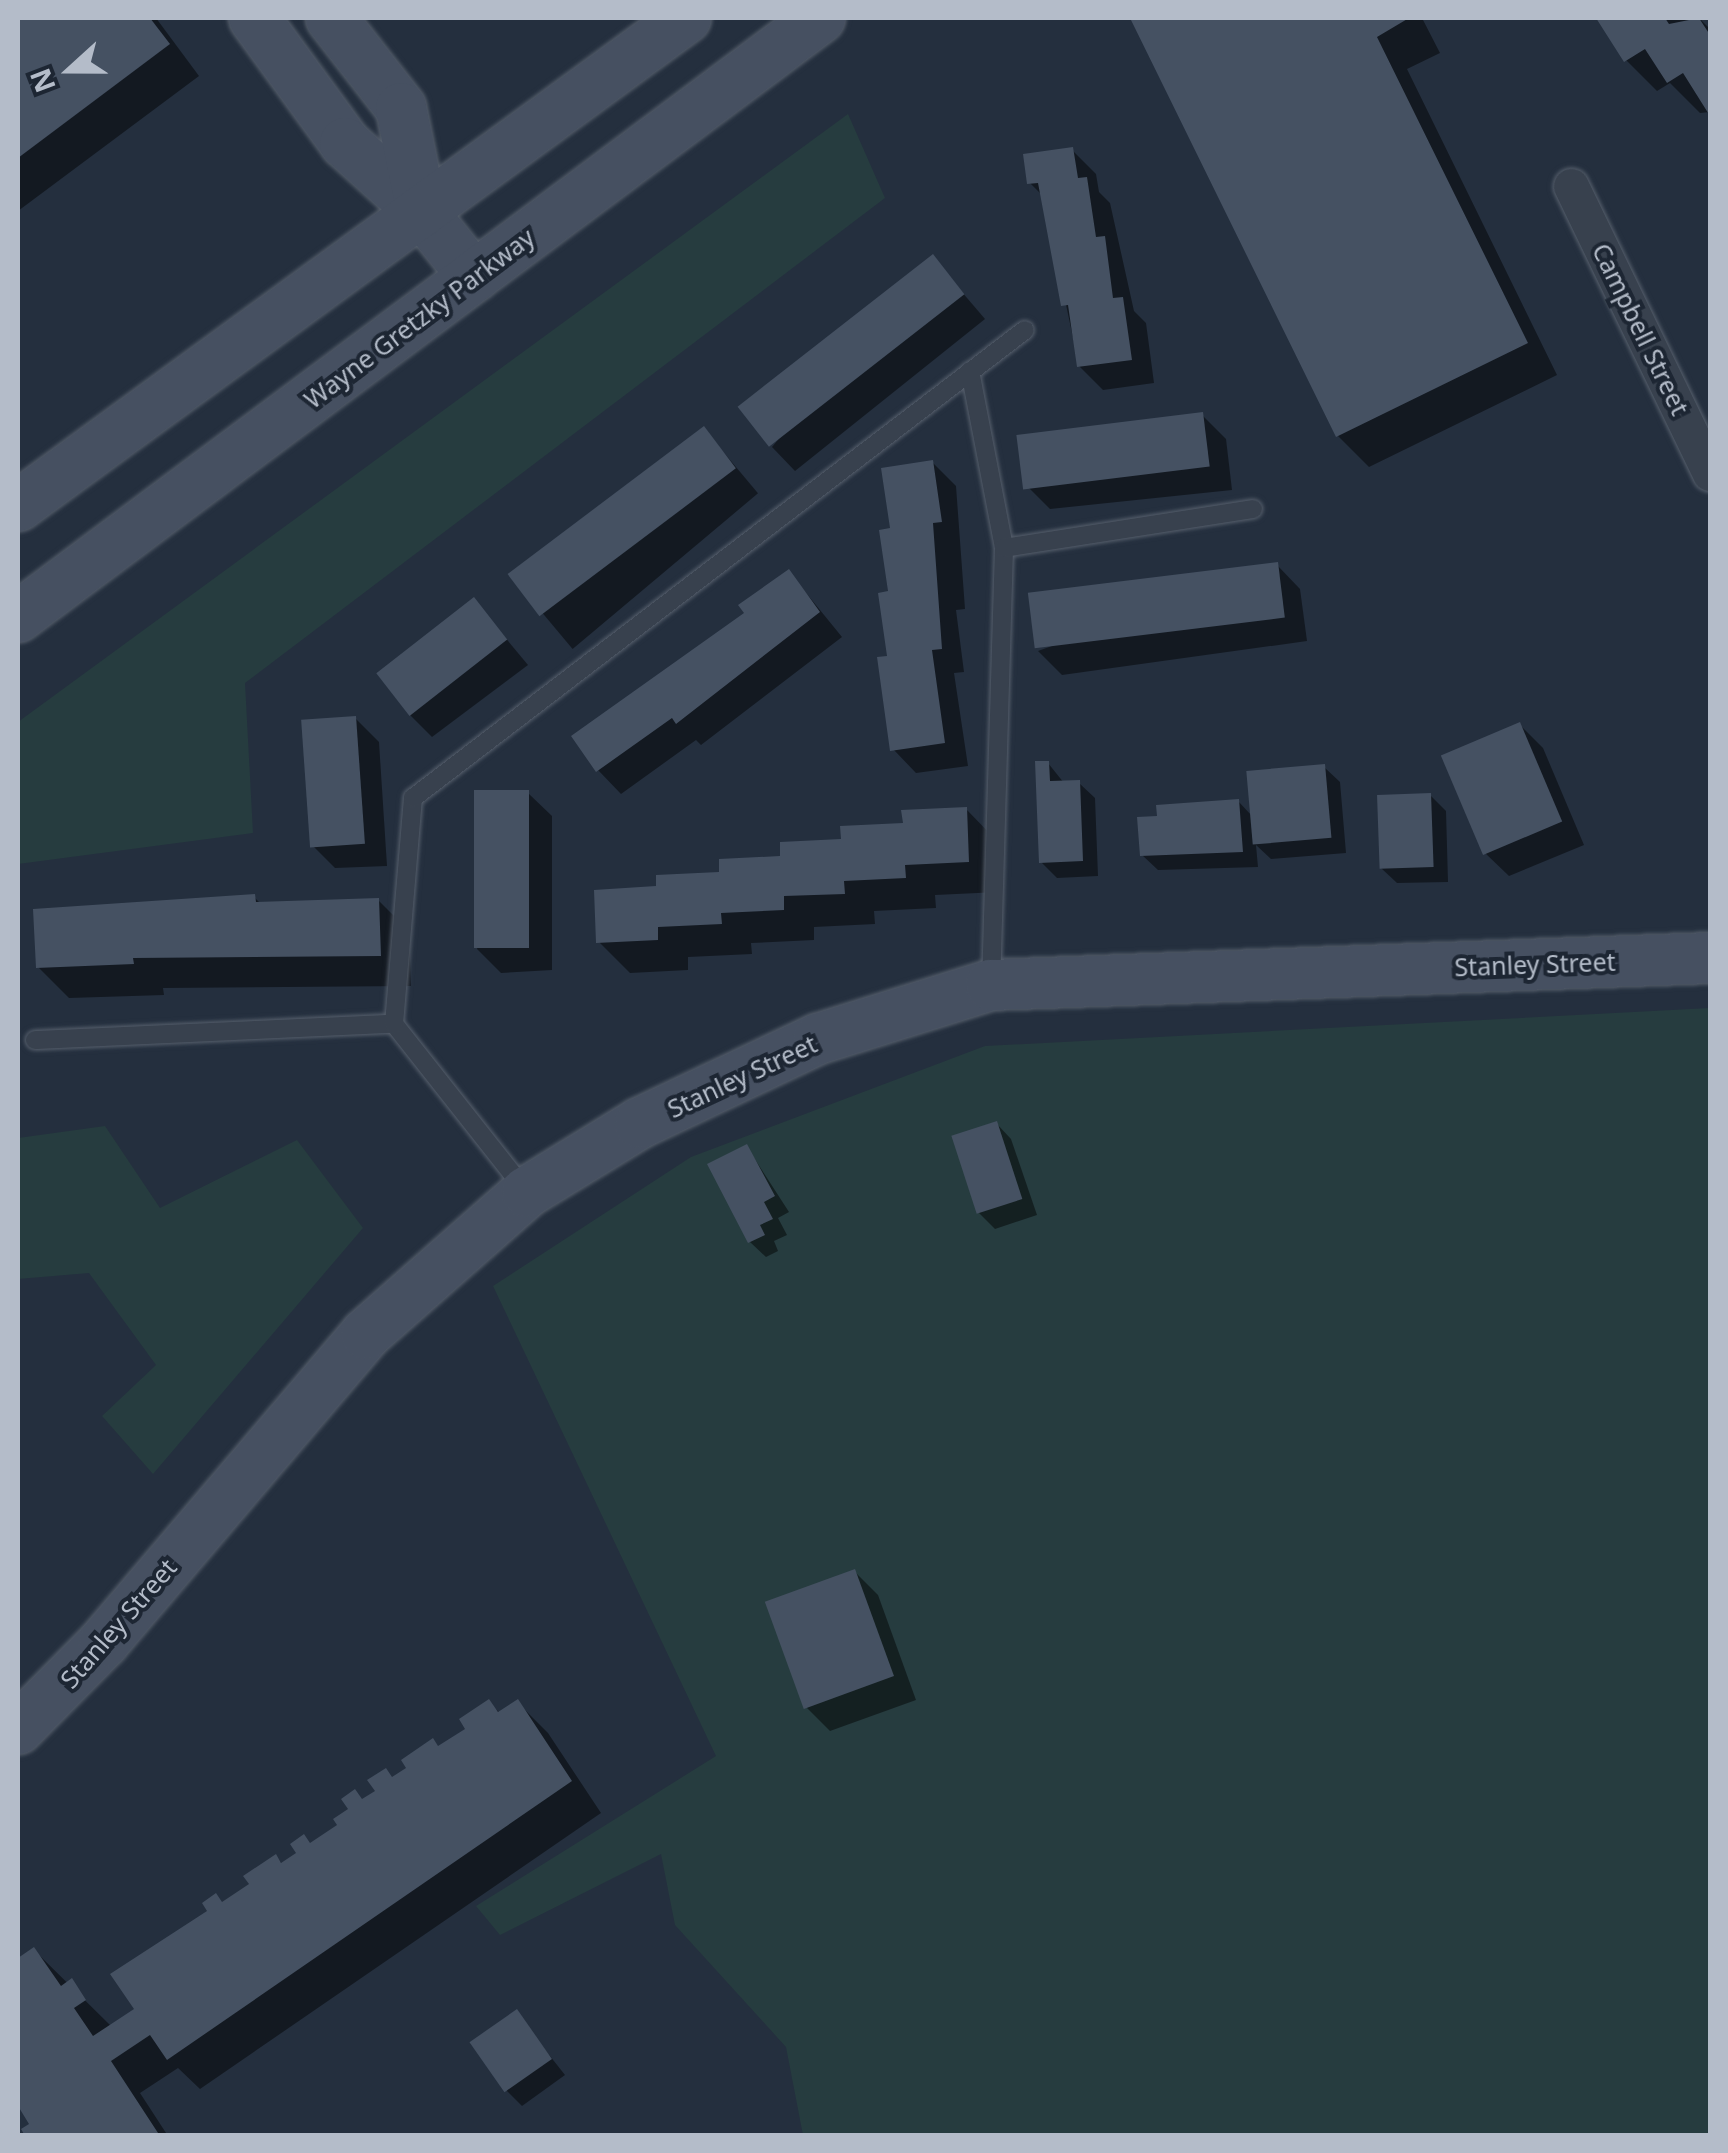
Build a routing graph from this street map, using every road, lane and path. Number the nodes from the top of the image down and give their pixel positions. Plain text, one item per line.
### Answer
1 (254, 18) edge
2 (331, 18) edge
3 (686, 18) edge
4 (820, 18) edge
5 (1572, 186) dead end
6 (422, 212) junction
7 (474, 277) junction
8 (1025, 330) dead end
9 (970, 372) junction
10 (1710, 472) edge
11 (18, 506) edge
12 (1252, 509) dead end
13 (1004, 548) junction
14 (18, 618) edge
15 (1710, 958) edge
16 (991, 985) junction
17 (394, 1024) junction
18 (35, 1040) dead end
19 (527, 1192) junction
20 (18, 1729) edge

1 - 6 street
2 - 6 street
3 - 6 street
4 - 7 street, Wayne Gretzky Parkway
5 - 10 street, Campbell Street
6 - 7 street
6 - 11 street
7 - 14 street, Wayne Gretzky Parkway
8 - 9 lane
9 - 13 lane
9 - 17 lane
12 - 13 lane
13 - 16 lane
15 - 16 street, Stanley Street
16 - 19 street, Stanley Street
17 - 18 lane
17 - 19 lane
19 - 20 street, Stanley Street

